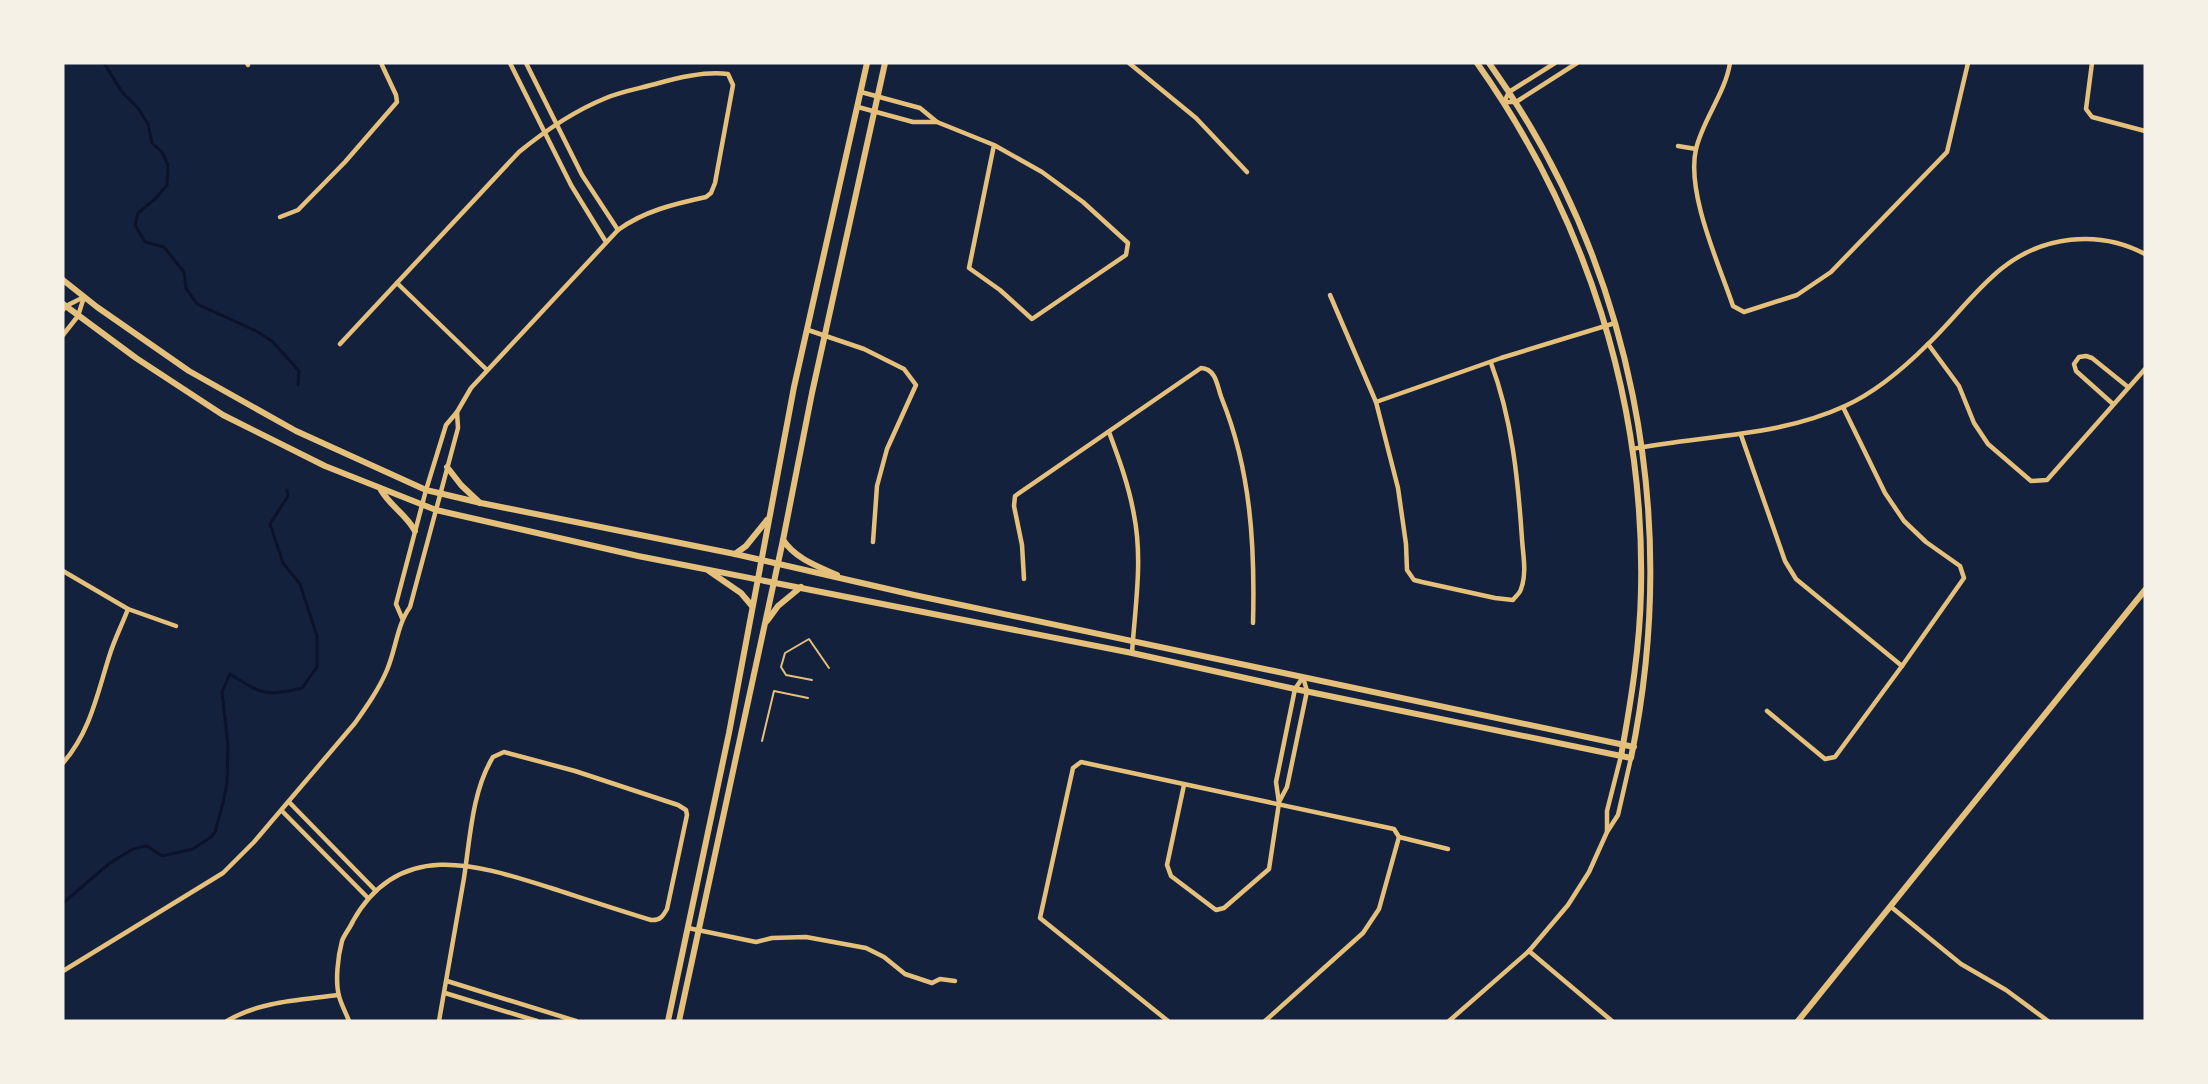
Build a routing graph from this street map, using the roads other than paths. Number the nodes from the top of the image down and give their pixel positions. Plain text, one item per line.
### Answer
1 (381, 63) edge
2 (510, 63) edge
3 (526, 63) edge
4 (867, 63) edge
5 (885, 63) edge
6 (1129, 63) edge
7 (1477, 63) edge
8 (1489, 63) edge
9 (1555, 63) edge
10 (1577, 63) edge
11 (1730, 63) edge
12 (1968, 63) edge
13 (2092, 63) edge
14 (861, 92) junction
15 (1509, 92) junction
16 (878, 97) junction
17 (1504, 102) junction
18 (1516, 102) junction
19 (858, 106) junction
20 (875, 111) junction
21 (937, 122) junction
22 (556, 125) junction
23 (2145, 131) edge
24 (544, 133) junction
25 (994, 145) junction
26 (1677, 146) dead end
27 (1696, 149) junction
28 (1248, 172) dead end
29 (280, 216) dead end
30 (618, 230) junction
31 (606, 242) junction
32 (2145, 254) edge
33 (63, 280) edge
34 (397, 283) junction
35 (1330, 295) dead end
36 (84, 297) junction
37 (64, 307) edge
38 (78, 316) junction
39 (1615, 323) junction
40 (1605, 326) junction
41 (808, 330) junction
42 (63, 335) edge
43 (825, 335) junction
44 (340, 344) dead end
45 (1928, 344) junction
46 (1491, 363) junction
47 (2145, 369) edge
48 (487, 370) junction
49 (2128, 387) junction
50 (1376, 402) junction
51 (2114, 404) junction
52 (1843, 407) junction
53 (457, 412) junction
54 (1109, 432) junction
55 (1741, 435) junction
56 (1643, 447) junction
57 (1632, 449) junction
58 (447, 467) junction
59 (381, 490) junction
60 (426, 490) junction
61 (440, 494) junction
62 (481, 503) junction
63 (422, 505) junction
64 (436, 510) junction
65 (769, 517) junction
66 (415, 531) junction
67 (783, 540) junction
68 (873, 542) dead end
69 (735, 554) junction
70 (761, 560) junction
71 (778, 564) junction
72 (706, 569) junction
73 (63, 571) edge
74 (758, 578) junction
75 (1024, 579) dead end
76 (774, 582) junction
77 (851, 582) junction
78 (801, 587) junction
79 (2145, 590) edge
80 (752, 606) junction
81 (128, 609) junction
82 (402, 618) junction
83 (1253, 623) dead end
84 (765, 624) junction
85 (176, 626) dead end
86 (1133, 641) junction
87 (1132, 652) junction
88 (1902, 666) junction
89 (829, 668) dead end
90 (1304, 677) junction
91 (812, 680) dead end
92 (1295, 689) junction
93 (1307, 691) junction
94 (808, 698) dead end
95 (1767, 711) dead end
96 (762, 741) dead end
97 (1623, 744) junction
98 (1634, 747) junction
99 (1620, 756) junction
100 (1631, 758) junction
101 (63, 764) edge
102 (1184, 785) junction
103 (289, 802) junction
104 (1279, 803) junction
105 (282, 811) junction
106 (1607, 832) junction
107 (1399, 837) junction
108 (1448, 849) dead end
109 (466, 866) junction
110 (376, 891) junction
111 (368, 898) junction
112 (1890, 906) junction
113 (688, 928) junction
114 (700, 930) junction
115 (1529, 951) junction
116 (63, 971) edge
117 (447, 981) junction
118 (955, 981) dead end
119 (445, 993) junction
120 (338, 995) junction
121 (227, 1021) edge
122 (349, 1021) edge
123 (439, 1021) edge
124 (537, 1021) edge
125 (576, 1021) edge
126 (668, 1021) edge
127 (679, 1021) edge
128 (1168, 1021) edge
129 (1265, 1021) edge
130 (1449, 1021) edge
131 (1612, 1021) edge
132 (1798, 1021) edge
133 (2048, 1021) edge

1 - 29 street
2 - 24 street
3 - 22 street
4 - 14 street
5 - 16 street
6 - 28 street
7 - 17 street
8 - 15 street
9 - 15 street
10 - 18 street
11 - 27 street
12 - 27 street
13 - 23 street
14 - 16 street
14 - 19 street
15 - 17 street
15 - 18 street
16 - 20 street
16 - 21 street
17 - 18 street
17 - 40 street
18 - 39 street
19 - 20 street
19 - 41 street
20 - 21 street
20 - 43 street
21 - 25 street
22 - 24 street
22 - 30 street
22 - 30 street
24 - 31 street
24 - 34 street
25 - 25 street
26 - 27 street
30 - 31 street
31 - 48 street
32 - 45 street
33 - 36 street
34 - 44 street
34 - 48 street
35 - 50 street
36 - 37 street
36 - 38 street
36 - 60 street
37 - 38 street
38 - 42 street
38 - 59 street
39 - 40 street
39 - 56 street
40 - 46 street
40 - 57 street
41 - 43 street
41 - 65 street
43 - 67 street
43 - 68 street
45 - 51 street
45 - 52 street
46 - 50 street
46 - 50 street
47 - 49 street
48 - 53 street
49 - 51 street
49 - 51 street
52 - 55 street
52 - 88 street
53 - 58 street
53 - 60 street
54 - 75 street
54 - 83 street
54 - 86 street
55 - 56 street
55 - 88 street
56 - 57 street
56 - 98 street
57 - 97 street
58 - 61 street
58 - 62 street
59 - 63 street
59 - 66 street
60 - 61 street
60 - 63 street
61 - 62 street
61 - 64 street
62 - 69 street
63 - 64 street
63 - 66 street
64 - 72 street
64 - 82 street
65 - 69 street
65 - 70 street
66 - 82 street
67 - 71 street
67 - 77 street
69 - 70 street
70 - 71 street
70 - 74 street
71 - 76 street
71 - 77 street
72 - 74 street
72 - 80 street
73 - 81 street
74 - 76 street
74 - 80 street
76 - 78 street
76 - 84 street
77 - 86 street
78 - 84 street
78 - 87 street
79 - 112 street
80 - 113 street
81 - 85 street
81 - 101 street
82 - 103 street
84 - 114 street
86 - 87 street
86 - 90 street
87 - 92 street
88 - 95 street
89 - 91 lane
90 - 92 street
90 - 93 street
90 - 97 street
92 - 93 street
92 - 104 street
93 - 99 street
93 - 104 street
94 - 96 lane
97 - 98 street
97 - 99 street
98 - 100 street
99 - 100 street
99 - 106 street
100 - 106 street
102 - 104 street
102 - 104 street
102 - 128 street
103 - 105 street
103 - 110 street
104 - 107 street
105 - 111 street
105 - 116 street
106 - 115 street
107 - 108 street
107 - 129 street
109 - 109 street
109 - 110 street
109 - 117 street
110 - 111 street
111 - 120 street
112 - 132 street
112 - 133 street
113 - 114 street
113 - 126 street
114 - 118 street
114 - 127 street
115 - 130 street
115 - 131 street
117 - 119 street
117 - 125 street
119 - 123 street
119 - 124 street
120 - 121 street
120 - 122 street

